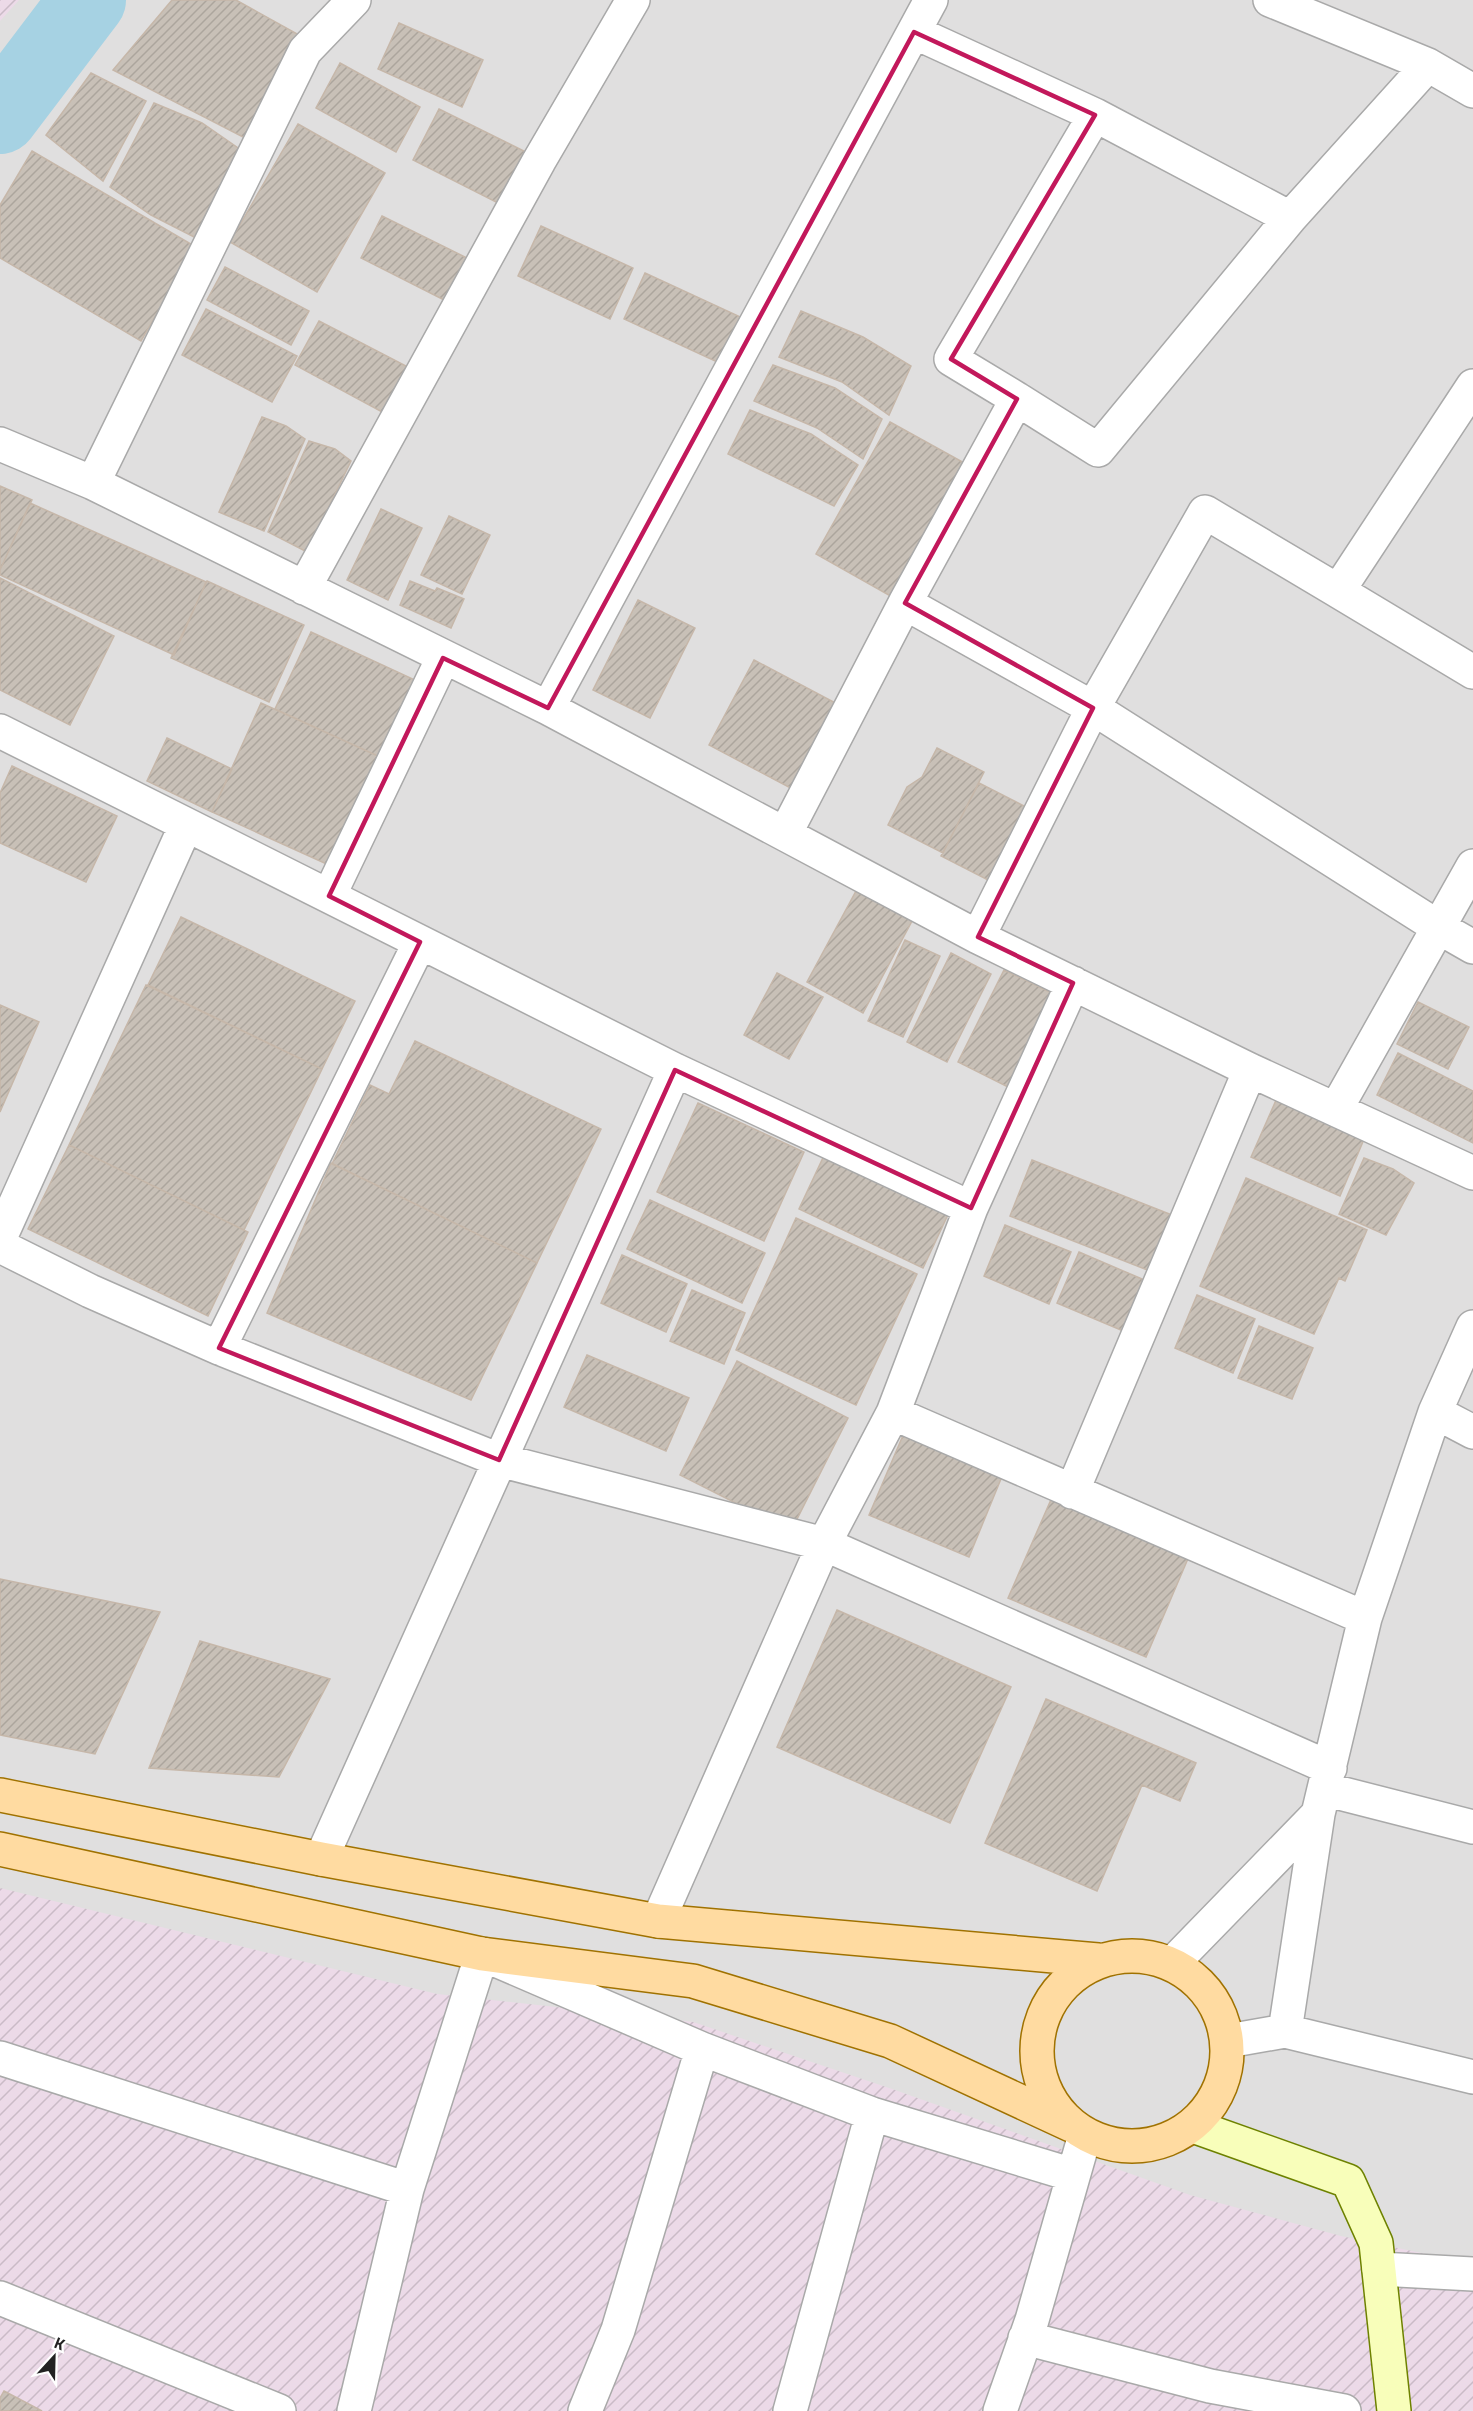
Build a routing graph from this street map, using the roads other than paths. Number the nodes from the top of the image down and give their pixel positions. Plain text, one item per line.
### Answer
1 (354, 0) edge
2 (633, 0) edge
3 (931, 0) edge
4 (1270, 0) edge
5 (914, 32) junction
6 (1428, 65) junction
7 (1473, 91) edge
8 (1095, 116) junction
9 (1290, 218) junction
10 (1473, 386) edge
11 (1017, 399) junction
12 (0, 444) edge
13 (93, 483) junction
14 (304, 588) junction
15 (1338, 591) junction
16 (905, 603) junction
17 (443, 658) junction
18 (1473, 672) edge
19 (548, 708) junction
20 (1093, 708) junction
21 (0, 731) edge
22 (186, 825) junction
23 (784, 834) junction
24 (1473, 866) edge
25 (329, 896) junction
26 (1438, 927) junction
27 (978, 937) junction
28 (420, 942) junction
29 (1473, 946) edge
30 (1073, 983) junction
31 (675, 1070) junction
32 (1251, 1070) junction
33 (1336, 1109) junction
34 (1473, 1173) edge
35 (971, 1208) junction
36 (0, 1238) edge
37 (0, 1246) edge
38 (1473, 1327) edge
39 (219, 1348) junction
40 (1435, 1412) junction
41 (893, 1413) junction
42 (1473, 1432) edge
43 (499, 1460) junction
44 (1072, 1492) junction
45 (824, 1544) junction
46 (1365, 1618) junction
47 (1324, 1790) junction
48 (0, 1795) edge
49 (1473, 1827) edge
50 (0, 1850) edge
51 (321, 1859) junction
52 (658, 1921) junction
53 (482, 1954) junction
54 (1098, 1960) junction
55 (1173, 1963) junction
56 (1285, 2031) junction
57 (1228, 2041) junction
58 (702, 2049) junction
59 (0, 2058) edge
60 (1473, 2077) edge
61 (872, 2114) junction
62 (1193, 2126) junction
63 (1078, 2130) junction
64 (1073, 2175) junction
65 (407, 2189) junction
66 (1379, 2269) junction
67 (1473, 2274) edge
68 (0, 2298) edge
69 (1025, 2338) junction
70 (279, 2411) edge
71 (354, 2411) edge
72 (585, 2411) edge
73 (790, 2411) edge
74 (1000, 2411) edge
75 (1344, 2411) edge
76 (1394, 2411) edge

1 - 13 street
2 - 14 street
3 - 5 street
4 - 6 street
5 - 8 street
5 - 19 street
6 - 7 street
6 - 9 street
8 - 9 street
8 - 11 street
9 - 11 street
10 - 15 street
11 - 16 street
12 - 13 street
13 - 14 street
14 - 17 street
15 - 18 street
15 - 20 street
16 - 20 street
16 - 23 street
17 - 19 street
17 - 25 street
19 - 23 street
20 - 26 street
20 - 27 street
21 - 22 street
22 - 25 street
22 - 36 street
23 - 27 street
24 - 26 street
25 - 28 street
26 - 29 street
26 - 33 street
27 - 30 street
28 - 31 street
28 - 39 street
30 - 32 street
30 - 35 street
31 - 35 street
31 - 43 street
32 - 33 street
32 - 44 street
33 - 34 street
35 - 41 street
37 - 39 street
38 - 40 street
39 - 43 street
40 - 42 street
40 - 46 street
41 - 44 street
41 - 45 street
43 - 45 street
43 - 51 street
44 - 46 street
45 - 47 street
45 - 52 street
46 - 47 street
47 - 49 street
47 - 55 street
47 - 56 street
48 - 51 main road
50 - 53 main road
51 - 52 main road
52 - 54 main road
53 - 58 street
53 - 63 main road
53 - 65 street
54 - 55 main road
54 - 63 main road
55 - 57 main road
56 - 57 street
56 - 60 street
57 - 62 main road
58 - 61 street
58 - 72 street
59 - 65 street
61 - 64 street
61 - 73 street
62 - 63 main road
62 - 66 street
63 - 64 street
64 - 69 street
65 - 71 street
66 - 67 street
66 - 76 street
68 - 70 street
69 - 74 street
69 - 75 street

